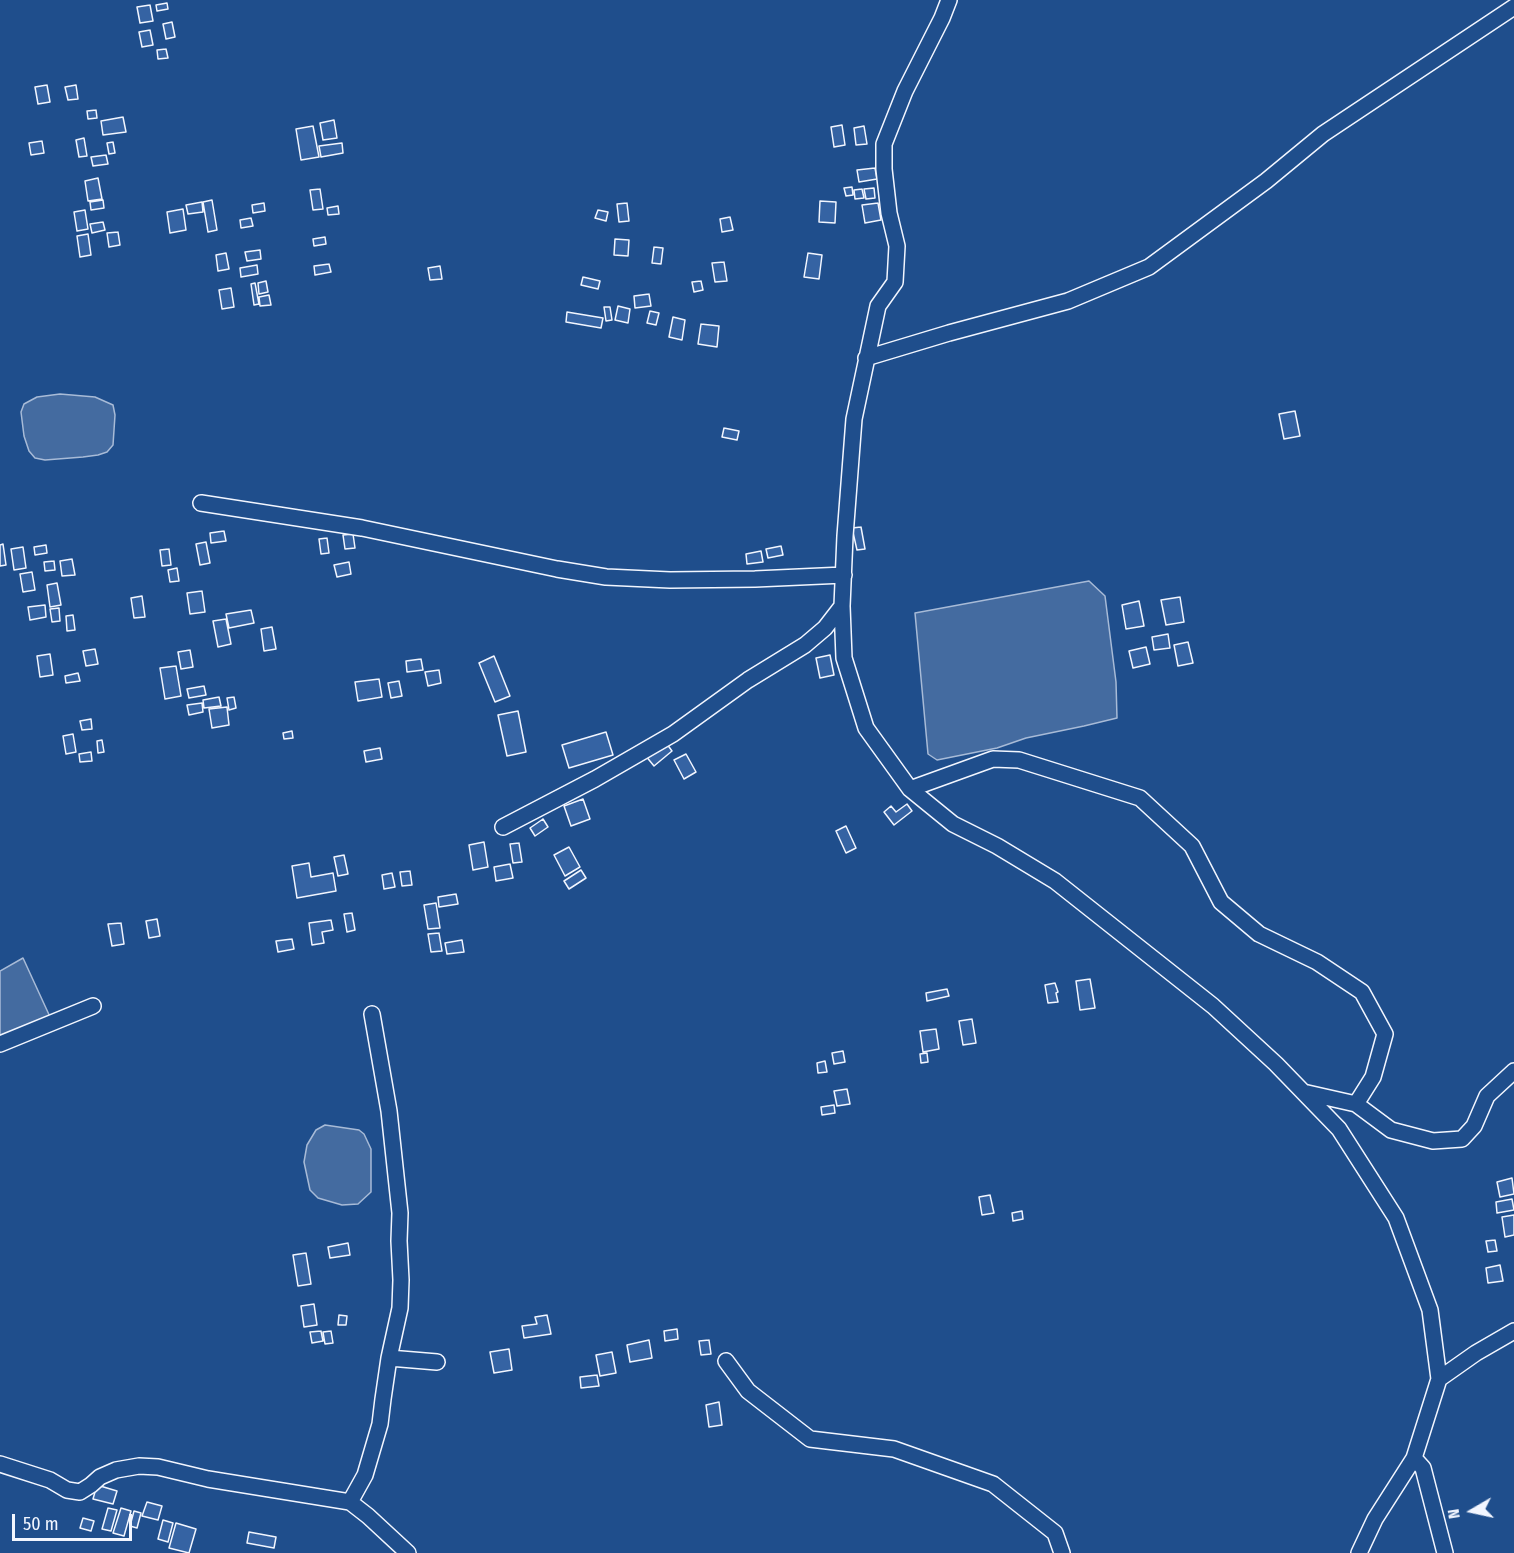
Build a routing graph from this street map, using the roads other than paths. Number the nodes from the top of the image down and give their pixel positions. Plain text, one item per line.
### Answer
1 (949, 0) edge
2 (1514, 7) edge
3 (866, 358) junction
4 (201, 503) dead end
5 (844, 575) junction
6 (842, 606) junction
7 (910, 789) junction
8 (503, 827) dead end
9 (93, 1006) dead end
10 (372, 1014) dead end
11 (0, 1044) edge
12 (1514, 1071) edge
13 (1303, 1092) junction
14 (1356, 1104) junction
15 (1514, 1331) edge
16 (389, 1358) junction
17 (726, 1361) dead end
18 (437, 1362) dead end
19 (1439, 1379) junction
20 (1414, 1458) junction
21 (0, 1464) edge
22 (350, 1502) junction
23 (408, 1553) edge
24 (1062, 1553) edge
25 (1359, 1553) edge
26 (1445, 1553) edge

1 - 3 street
2 - 3 street
3 - 5 street
4 - 5 street
5 - 6 street
6 - 7 street
6 - 8 street
7 - 13 street
7 - 14 street
9 - 11 street
10 - 16 street
12 - 14 street
13 - 14 street
13 - 19 street
15 - 19 street
16 - 18 street
16 - 22 street
17 - 24 street
19 - 20 street
20 - 25 street
20 - 26 street
21 - 22 street
22 - 23 street

